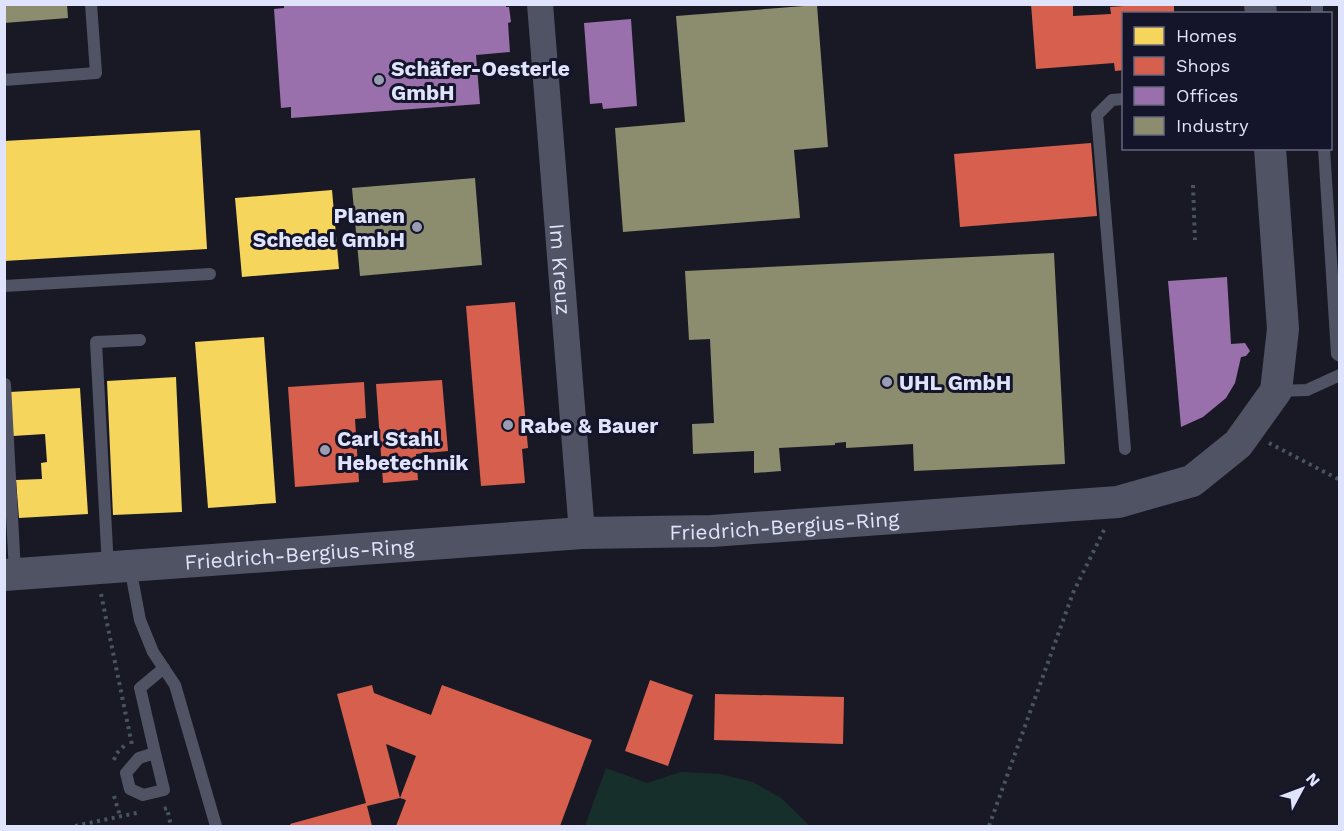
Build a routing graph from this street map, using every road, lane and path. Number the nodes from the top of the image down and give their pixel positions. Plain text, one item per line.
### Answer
1 (91, 4) edge
2 (540, 4) edge
3 (4, 80) edge
4 (1122, 99) edge
5 (1270, 150) edge
6 (1324, 150) edge
7 (1192, 185) dead end
8 (1195, 240) dead end
9 (210, 274) dead end
10 (4, 286) edge
11 (140, 340) dead end
12 (1340, 356) edge
13 (1340, 375) edge
14 (5, 384) edge
15 (1276, 391) junction
16 (1247, 431) junction
17 (1125, 449) dead end
18 (1340, 480) edge
19 (1119, 502) junction
20 (582, 533) junction
21 (111, 568) junction
22 (10, 575) edge
23 (164, 668) junction
24 (155, 753) junction
25 (139, 758) junction
26 (155, 810) dead end
27 (143, 812) dead end
28 (75, 826) edge
29 (171, 826) edge
30 (216, 826) edge
31 (989, 826) edge

1 - 3 lane
2 - 20 street, Im Kreuz
4 - 17 lane
5 - 15 street, Friedrich-Bergius-Ring
6 - 12 lane
7 - 8 path
9 - 10 lane
11 - 21 lane
13 - 15 lane
14 - 22 lane
15 - 16 street, Friedrich-Bergius-Ring
16 - 18 path
16 - 19 street, Friedrich-Bergius-Ring
19 - 20 street, Friedrich-Bergius-Ring
19 - 31 path
20 - 21 street, Friedrich-Bergius-Ring
21 - 22 street, Friedrich-Bergius-Ring
21 - 23 lane
21 - 25 path
23 - 24 lane
23 - 30 lane
24 - 25 lane
24 - 25 lane
26 - 29 path
27 - 28 path

